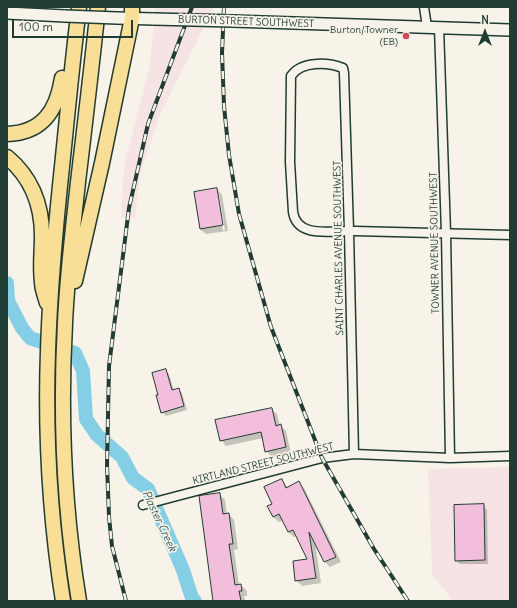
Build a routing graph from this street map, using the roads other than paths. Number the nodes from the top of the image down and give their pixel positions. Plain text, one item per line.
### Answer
1 (79, 7) edge
2 (98, 7) edge
3 (424, 7) edge
4 (7, 13) edge
5 (132, 13) edge
6 (427, 27) junction
7 (439, 27) junction
8 (510, 30) edge
9 (73, 54) junction
10 (7, 134) edge
11 (7, 157) edge
12 (349, 231) junction
13 (446, 233) junction
14 (510, 235) edge
15 (50, 311) junction
16 (65, 322) junction
17 (354, 454) junction
18 (510, 456) edge
19 (450, 458) junction
20 (143, 505) dead end
21 (62, 595) edge
22 (79, 601) edge

1 - 9 highway
2 - 16 highway
3 - 6 street
4 - 5 main road, BURTON STREET SOUTHWEST, bridge
5 - 6 main road, BURTON STREET SOUTHWEST, bridge
5 - 16 highway
6 - 7 main road, BURTON STREET SOUTHWEST
7 - 8 main road, BURTON STREET SOUTHWEST
7 - 13 street, TOWNER AVENUE SOUTHWEST
9 - 10 highway
9 - 15 highway
11 - 15 highway
12 - 12 street, SAINT CHARLES AVENUE SOUTHWEST
12 - 13 street
12 - 17 street, SAINT CHARLES AVENUE SOUTHWEST
13 - 14 street
13 - 19 street, TOWNER AVENUE SOUTHWEST
15 - 21 highway
16 - 22 highway
17 - 19 street, KIRTLAND STREET SOUTHWEST
17 - 20 street, KIRTLAND STREET SOUTHWEST
18 - 19 street, KIRTLAND STREET SOUTHWEST

